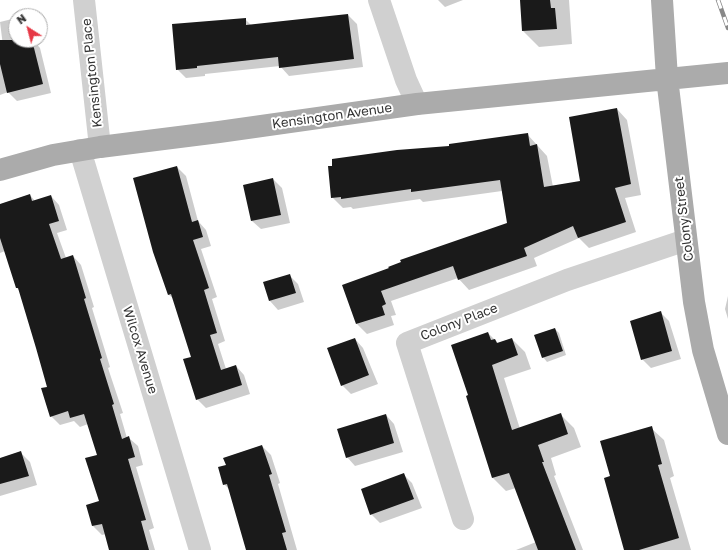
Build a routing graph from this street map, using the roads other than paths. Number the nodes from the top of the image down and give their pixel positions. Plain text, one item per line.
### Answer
1 (84, 0) edge
2 (379, 0) edge
3 (662, 0) edge
4 (728, 73) edge
5 (667, 78) junction
6 (417, 104) junction
7 (90, 149) junction
8 (0, 170) edge
9 (686, 240) junction
10 (728, 434) edge
11 (463, 519) dead end
12 (200, 550) edge

1 - 7 street, Kensington Place
2 - 6 street
3 - 5 main road, Colony Street
4 - 5 main road, Kensington Avenue
5 - 6 main road, Kensington Avenue
5 - 9 main road, Colony Street
6 - 7 main road, Kensington Avenue
7 - 8 main road, Kensington Avenue
7 - 12 street, Wilcox Avenue
9 - 10 main road, Colony Street
9 - 11 street, Colony Place

